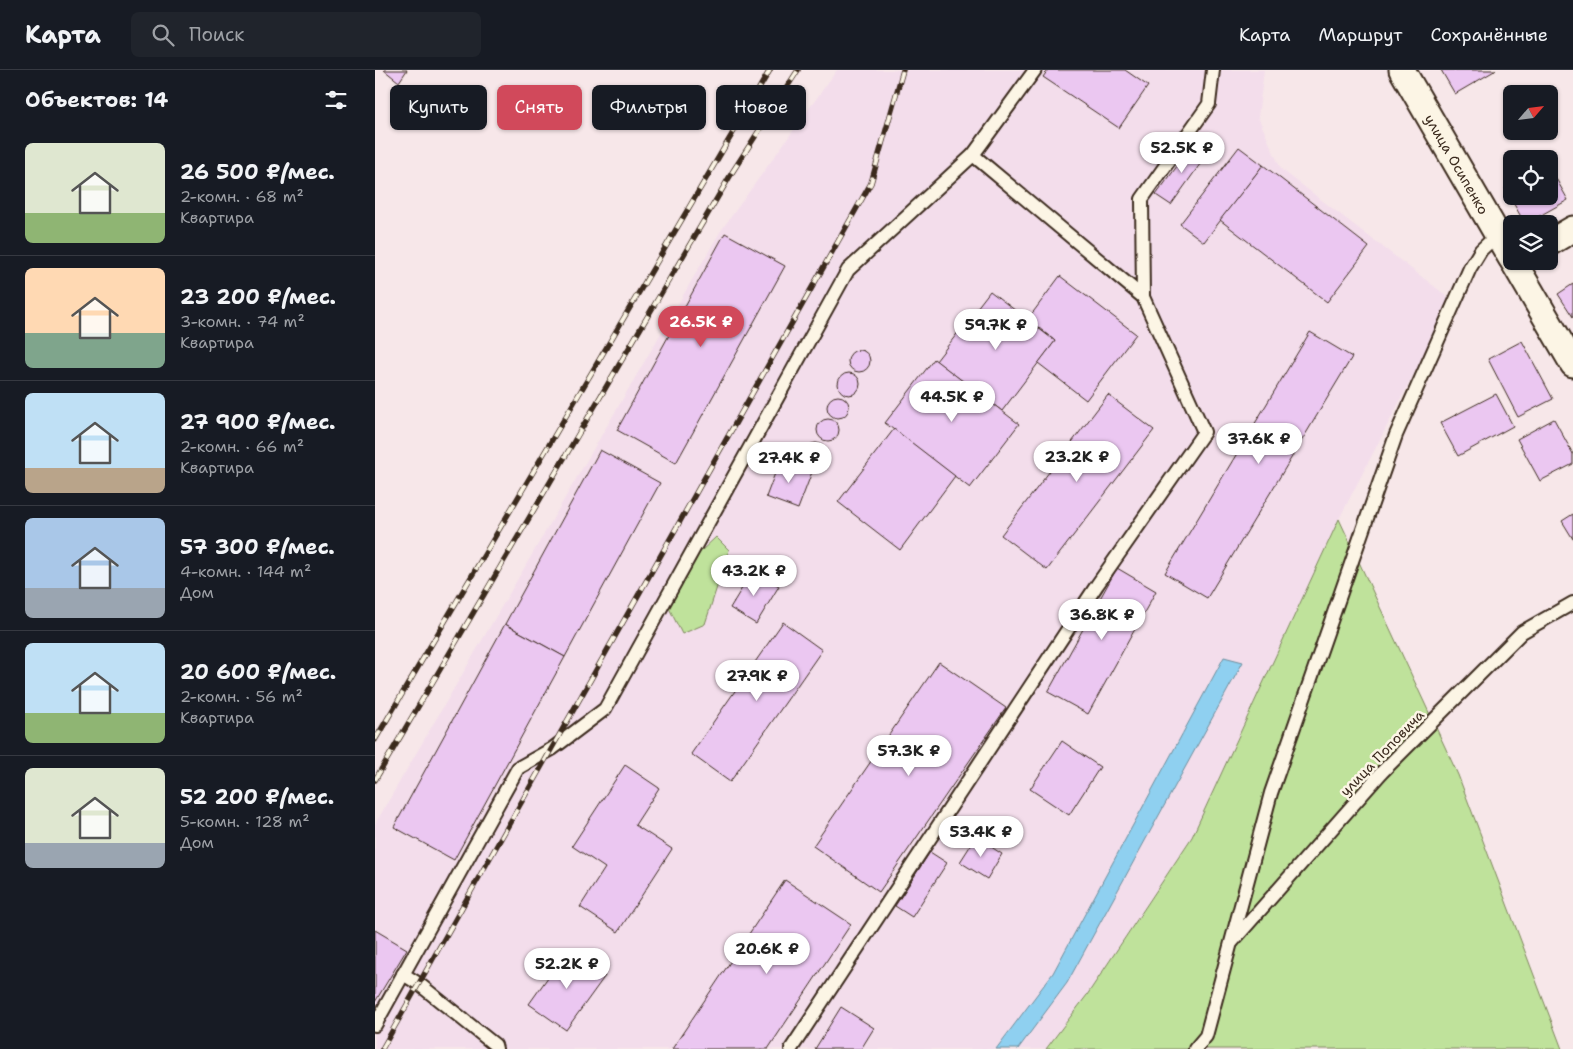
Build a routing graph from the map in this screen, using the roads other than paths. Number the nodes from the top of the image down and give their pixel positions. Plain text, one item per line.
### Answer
1 (1035, 70) edge
2 (1213, 70) edge
3 (1402, 70) edge
4 (973, 155) junction
5 (1573, 229) edge
6 (1497, 235) junction
7 (1558, 238) edge
8 (1503, 244) edge
9 (1519, 270) edge
10 (1143, 297) junction
11 (1573, 364) edge
12 (1573, 603) edge
13 (1230, 944) junction
14 (403, 974) junction
15 (375, 1025) edge
16 (496, 1049) edge
17 (791, 1049) edge
18 (1195, 1049) edge

1 - 4 lane
2 - 10 lane
3 - 6 street, улица Осипенко
4 - 10 lane
4 - 14 lane
5 - 7 street
6 - 8 street, улица Осипенко
6 - 13 lane
9 - 11 street, улица Осипенко
10 - 17 lane
12 - 13 lane, улица Поповича
13 - 18 lane
14 - 15 lane
14 - 16 lane

